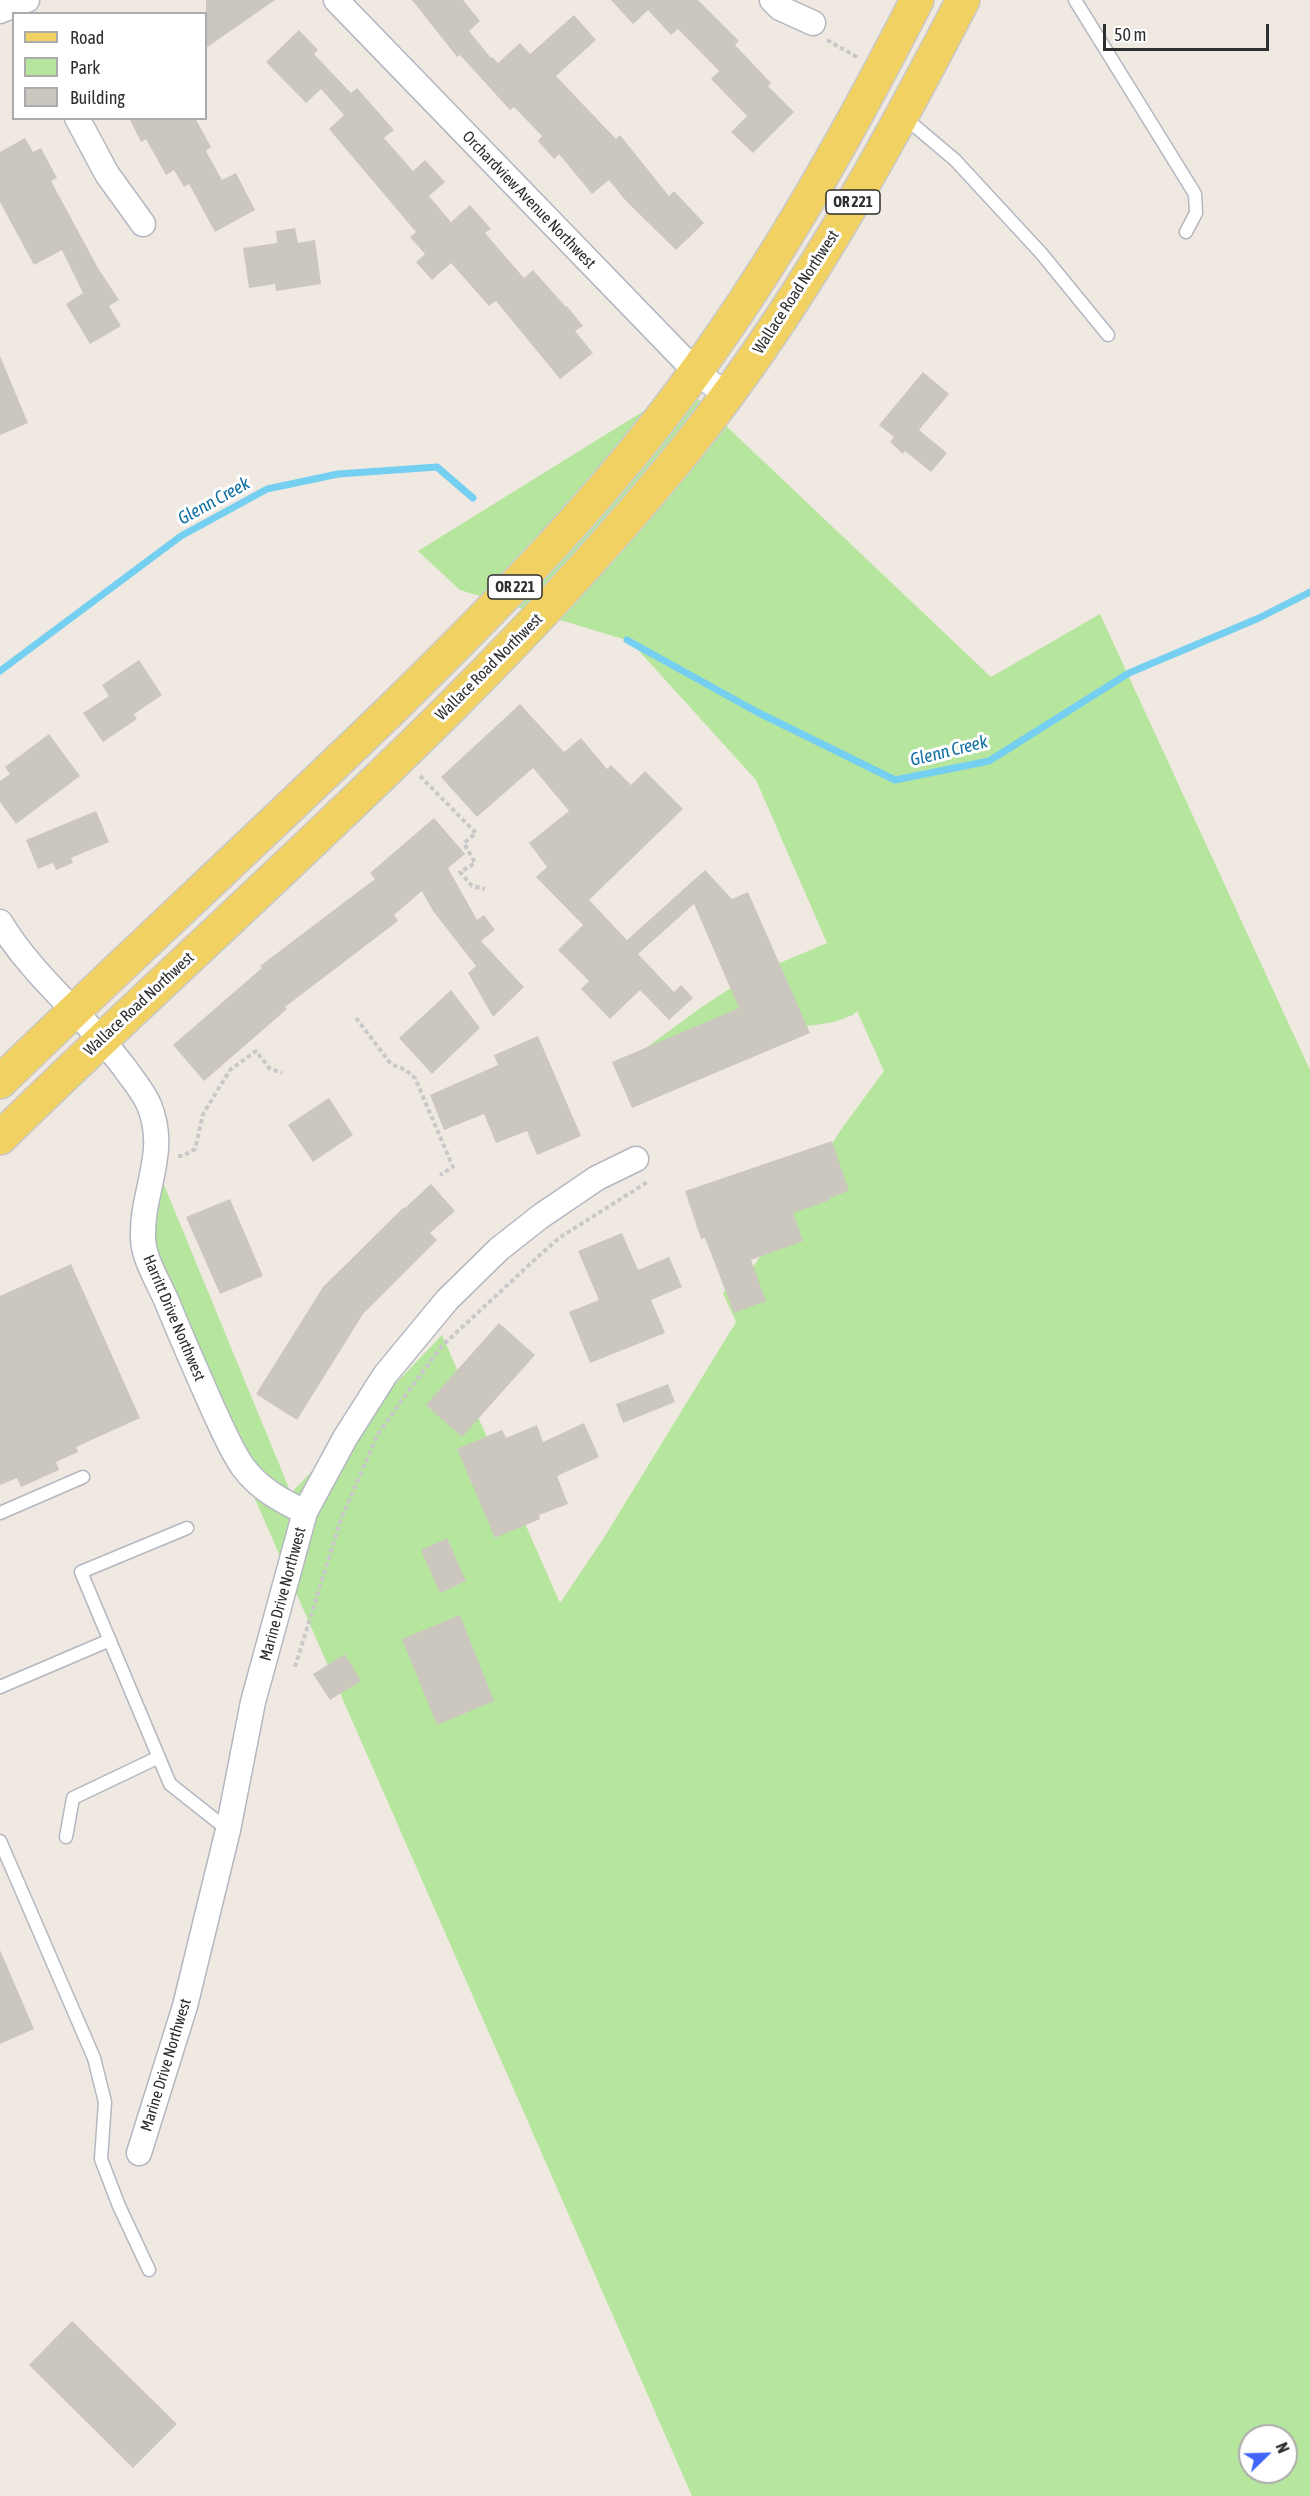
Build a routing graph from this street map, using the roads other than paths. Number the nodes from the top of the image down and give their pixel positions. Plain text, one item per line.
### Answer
1 (336, 0) edge
2 (772, 0) edge
3 (917, 0) edge
4 (963, 0) edge
5 (1075, 0) edge
6 (27, 5) edge
7 (0, 11) edge
8 (813, 23) road end
9 (903, 115) junction
10 (78, 120) edge
11 (143, 224) dead end
12 (1186, 232) dead end
13 (1108, 335) dead end
14 (696, 372) junction
15 (727, 394) junction
16 (0, 922) edge
17 (74, 1010) junction
18 (102, 1038) junction
19 (0, 1082) edge
20 (0, 1138) edge
21 (636, 1159) dead end
22 (83, 1477) dead end
23 (305, 1512) junction
24 (0, 1513) edge
25 (187, 1528) dead end
26 (110, 1640) junction
27 (0, 1687) edge
28 (159, 1757) junction
29 (228, 1830) junction
30 (66, 1837) dead end
31 (0, 1841) edge
32 (140, 2153) dead end
33 (149, 2270) dead end

1 - 14 street, Orchardview Avenue Northwest
2 - 8 street
3 - 14 main road, OR 221
4 - 9 main road, Wallace Road Northwest / OR 221
5 - 12 lane
6 - 7 street
9 - 13 lane
9 - 15 main road, Wallace Road Northwest / OR 221
10 - 11 street
14 - 15 street, Orchardview Avenue Northwest
14 - 17 main road, OR 221
15 - 18 main road, Wallace Road Northwest / OR 221
16 - 17 street, Harritt Drive Northwest
17 - 18 street, Harritt Drive Northwest
17 - 19 main road, OR 221
18 - 20 main road, Wallace Road Northwest / OR 221
18 - 23 street, Harritt Drive Northwest
21 - 23 street, Marine Drive Northwest
22 - 24 lane
23 - 29 street, Marine Drive Northwest
25 - 26 lane
26 - 27 lane
26 - 28 lane
28 - 29 lane
28 - 30 lane
29 - 32 street, Marine Drive Northwest
31 - 33 lane

